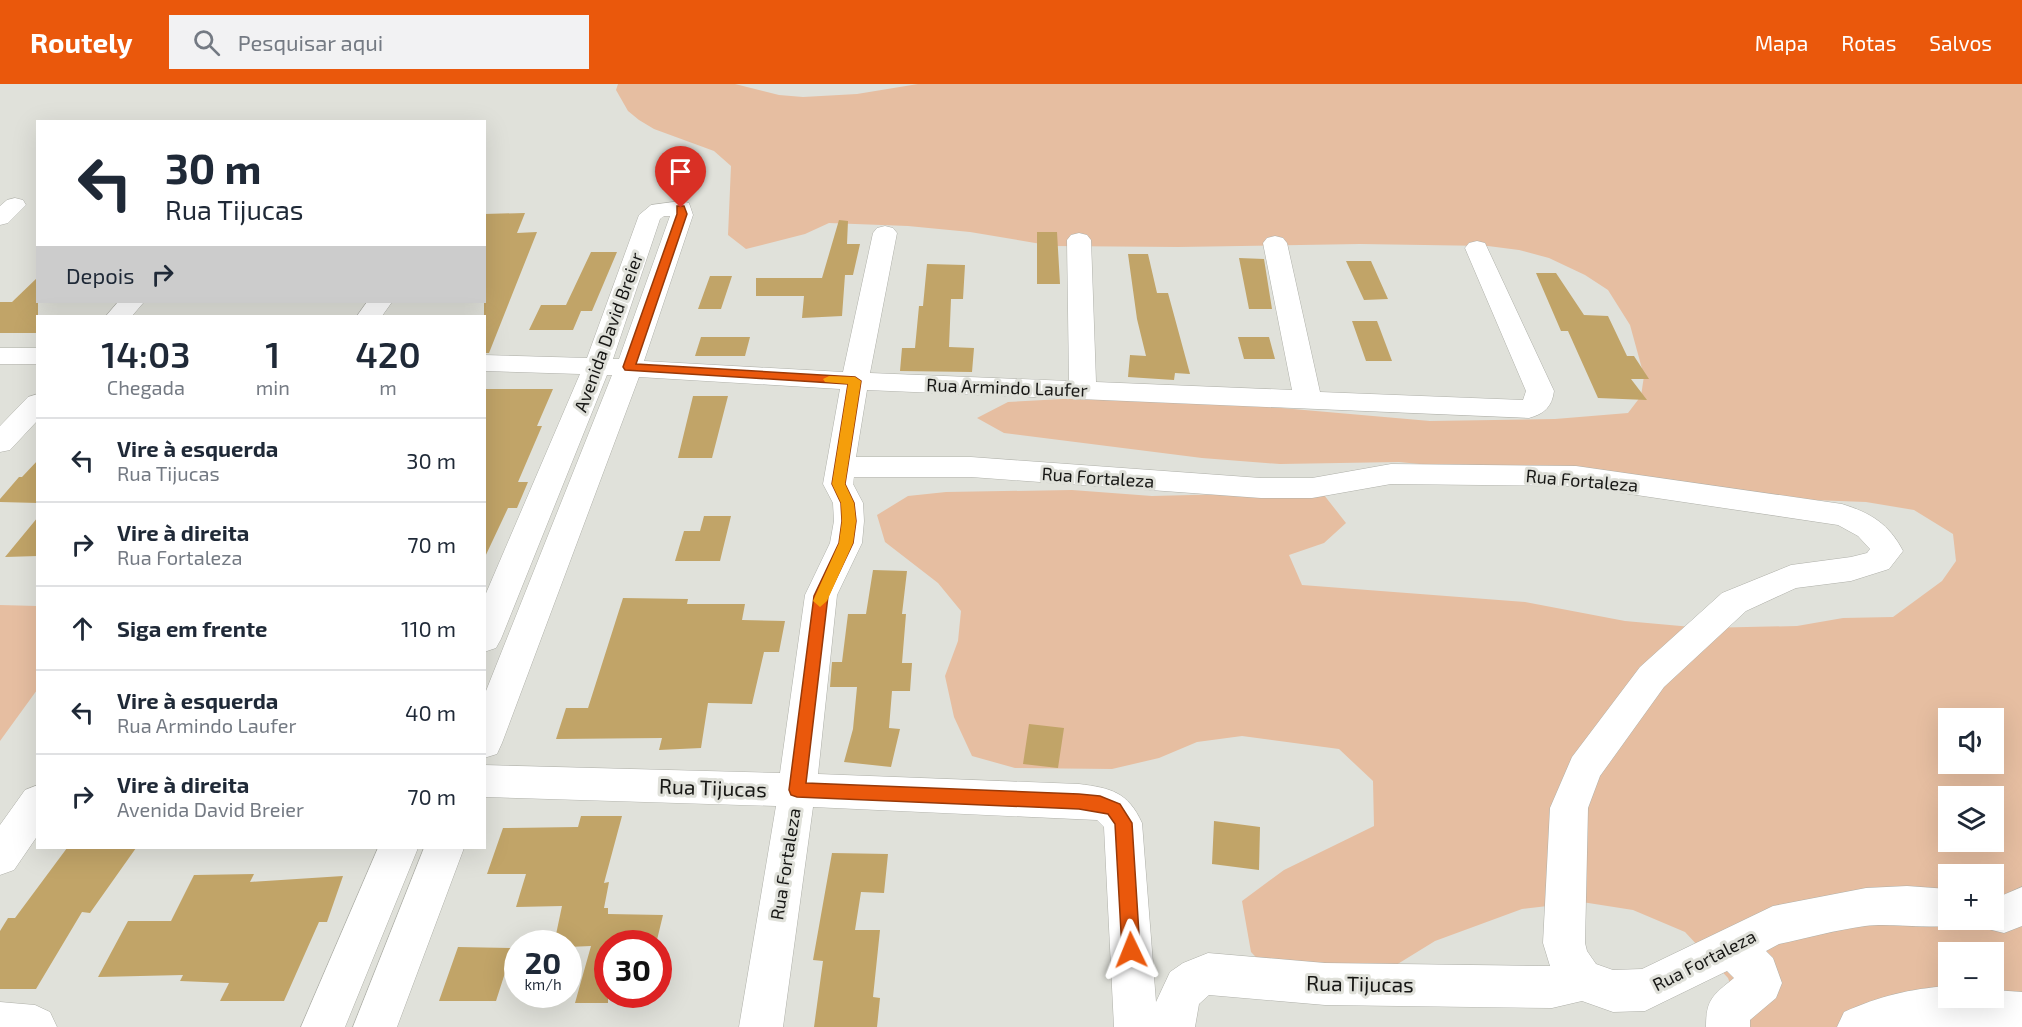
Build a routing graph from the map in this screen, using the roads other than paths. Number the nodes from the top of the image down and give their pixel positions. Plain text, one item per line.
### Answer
1 (885, 234) dead end
2 (1079, 240) dead end
3 (1275, 243) dead end
4 (1477, 248) dead end
5 (131, 303) edge
6 (379, 303) edge
7 (119, 315) edge
8 (370, 315) edge
9 (0, 356) edge
10 (36, 356) edge
11 (486, 363) edge
12 (597, 366) junction
13 (629, 367) junction
14 (855, 381) junction
15 (1083, 390) junction
16 (1308, 400) junction
17 (36, 405) edge
18 (0, 443) edge
19 (840, 467) junction
20 (486, 634) edge
21 (486, 737) edge
22 (486, 781) edge
23 (797, 790) junction
24 (36, 805) edge
25 (398, 849) edge
26 (444, 849) edge
27 (0, 856) edge
28 (2022, 906) edge
29 (1938, 907) edge
30 (2004, 914) edge
31 (1731, 946) junction
32 (1582, 980) junction
33 (2022, 1014) edge
34 (0, 1024) edge
35 (35, 1027) edge
36 (323, 1027) edge
37 (375, 1027) edge
38 (761, 1027) edge
39 (1136, 1027) edge
40 (1173, 1027) edge
41 (1728, 1027) edge
42 (1859, 1027) edge

1 - 14 street
2 - 15 street
3 - 16 street
4 - 16 street, Rua Armindo Laufer
5 - 7 street
6 - 8 street
9 - 10 street
11 - 12 street, Rua Armindo Laufer
12 - 13 street, Rua Armindo Laufer
12 - 13 street, Avenida David Breier
12 - 20 street, Avenida David Breier
13 - 14 street, Rua Armindo Laufer
13 - 21 street, Avenida David Breier
14 - 15 street, Rua Armindo Laufer
14 - 19 street
15 - 16 street, Rua Armindo Laufer
17 - 18 street
19 - 23 street, Rua Fortaleza
19 - 32 street, Rua Fortaleza
22 - 23 street, Rua Tijucas
23 - 38 street, Rua Fortaleza
23 - 39 street, Rua Tijucas
24 - 27 street
25 - 36 street
26 - 37 street
28 - 30 street
29 - 31 street, Rua Fortaleza
31 - 32 street, Rua Fortaleza
31 - 41 street
32 - 40 street, Rua Tijucas
33 - 42 street
34 - 35 street

